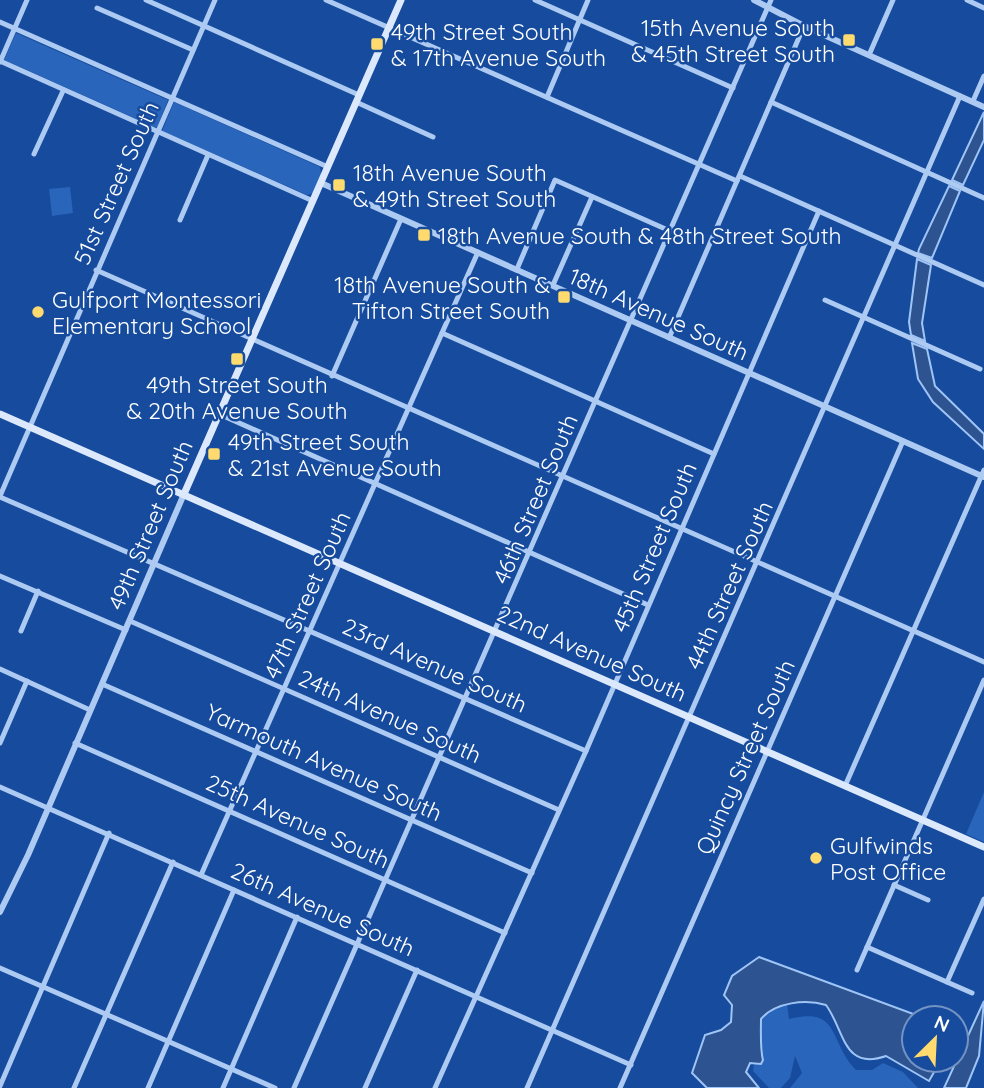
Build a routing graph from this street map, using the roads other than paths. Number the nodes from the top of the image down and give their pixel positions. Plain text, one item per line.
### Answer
1 (27, 0) edge
2 (146, 0) edge
3 (164, 0) edge
4 (215, 0) edge
5 (326, 0) edge
6 (401, 0) edge
7 (535, 0) edge
8 (588, 0) edge
9 (754, 0) edge
10 (892, 0) edge
11 (967, 0) edge
12 (770, 3) edge
13 (161, 7) junction
14 (97, 8) dead end
15 (984, 8) edge
16 (580, 20) junction
17 (0, 22) edge
18 (203, 26) junction
19 (804, 26) junction
20 (14, 28) junction
21 (389, 28) junction
22 (193, 50) junction
23 (869, 55) junction
24 (0, 62) edge
25 (984, 76) edge
26 (733, 88) junction
27 (63, 91) junction
28 (960, 96) junction
29 (547, 97) junction
30 (172, 98) junction
31 (358, 99) junction
32 (973, 101) junction
33 (771, 103) junction
34 (984, 107) edge
35 (158, 132) junction
36 (433, 136) dead end
37 (34, 154) dead end
38 (208, 155) junction
39 (698, 164) junction
40 (328, 167) junction
41 (927, 172) junction
42 (738, 179) junction
43 (321, 183) junction
44 (592, 197) junction
45 (984, 198) edge
46 (313, 201) junction
47 (819, 211) junction
48 (401, 219) junction
49 (180, 220) dead end
50 (670, 231) junction
51 (896, 246) junction
52 (478, 252) junction
53 (517, 269) junction
54 (96, 270) junction
55 (553, 285) junction
56 (984, 285) edge
57 (825, 300) dead end
58 (864, 317) junction
59 (631, 321) junction
60 (442, 333) junction
61 (669, 338) junction
62 (252, 340) junction
63 (981, 369) dead end
64 (750, 374) junction
65 (332, 376) junction
66 (597, 401) junction
67 (826, 407) junction
68 (409, 410) junction
69 (0, 414) edge
70 (219, 414) junction
71 (30, 428) junction
72 (903, 441) junction
73 (714, 454) junction
74 (983, 474) edge
75 (564, 477) junction
76 (374, 483) junction
77 (184, 494) junction
78 (0, 496) edge
79 (682, 529) junction
80 (531, 552) junction
81 (758, 562) junction
82 (340, 563) junction
83 (153, 565) junction
84 (0, 576) edge
85 (38, 591) junction
86 (836, 597) junction
87 (649, 605) junction
88 (130, 621) junction
89 (125, 630) junction
90 (310, 630) junction
91 (914, 631) junction
92 (21, 632) dead end
93 (496, 632) junction
94 (984, 662) edge
95 (0, 669) edge
96 (984, 680) edge
97 (27, 681) junction
98 (102, 684) junction
99 (614, 684) junction
100 (285, 689) junction
101 (467, 698) junction
102 (90, 710) junction
103 (690, 717) junction
104 (0, 743) edge
105 (75, 743) junction
106 (258, 751) junction
107 (586, 751) junction
108 (768, 751) junction
109 (441, 757) junction
110 (845, 786) junction
111 (0, 787) edge
112 (47, 808) junction
113 (559, 810) junction
114 (230, 812) junction
115 (412, 820) junction
116 (923, 820) junction
117 (109, 833) junction
118 (984, 847) edge
119 (173, 862) junction
120 (532, 873) junction
121 (201, 875) junction
122 (387, 879) junction
123 (894, 885) junction
124 (234, 890) junction
125 (984, 899) edge
126 (928, 900) dead end
127 (0, 910) edge
128 (297, 917) junction
129 (505, 933) junction
130 (359, 944) junction
131 (867, 947) junction
132 (0, 968) edge
133 (417, 970) junction
134 (857, 970) dead end
135 (947, 982) junction
136 (44, 987) junction
137 (972, 993) dead end
138 (478, 997) junction
139 (107, 1014) junction
140 (553, 1030) junction
141 (168, 1042) junction
142 (631, 1065) junction
143 (231, 1069) junction
144 (0, 1086) edge
145 (74, 1088) edge
146 (148, 1088) edge
147 (223, 1088) edge
148 (275, 1088) edge
149 (294, 1088) edge
150 (365, 1088) edge
151 (435, 1088) edge
152 (527, 1088) edge
153 (621, 1088) edge

1 - 20 street
2 - 13 street
3 - 13 street
4 - 18 street, 51st Street South
5 - 21 street
6 - 21 main road, 49th Street South
7 - 16 street
8 - 16 street
9 - 12 street
10 - 23 street
11 - 15 street
12 - 19 street
12 - 26 street, 46th Street South
13 - 18 street
14 - 22 street
16 - 26 street
16 - 29 street
17 - 20 street
18 - 22 street, 51st Street South
18 - 31 street
19 - 23 street
19 - 33 street
20 - 24 street
20 - 30 street
21 - 29 street
21 - 31 main road, 49th Street South
22 - 30 street, 51st Street South
23 - 28 street
24 - 27 street
25 - 32 street
26 - 39 street, 46th Street South
27 - 35 street
27 - 37 street
28 - 32 street
28 - 41 street, 44th Street South
29 - 39 street
30 - 35 street, 51st Street South
30 - 40 street
31 - 36 street
31 - 40 main road, 49th Street South
32 - 34 street
33 - 41 street
33 - 42 street
35 - 38 street
35 - 54 street, 51st Street South
38 - 46 street
38 - 49 street
39 - 42 street
39 - 50 street, 46th Street South
40 - 43 main road, 49th Street South
41 - 45 street
41 - 51 street, 44th Street South
42 - 47 street
42 - 61 street
43 - 46 main road, 49th Street South
43 - 48 street, 18th Avenue South
44 - 50 street
44 - 53 street
44 - 55 street
46 - 62 main road, 49th Street South
47 - 51 street
47 - 64 street, 45th Street South
48 - 52 street, 18th Avenue South
48 - 65 street
50 - 59 street, 46th Street South
51 - 56 street
51 - 58 street, 44th Street South
52 - 53 street, 18th Avenue South
52 - 60 street, 47th Street South
53 - 55 street, 18th Avenue South
54 - 62 street
54 - 71 street, 51st Street South
55 - 59 street, 18th Avenue South
57 - 58 street
58 - 63 street
58 - 67 street, 44th Street South
59 - 61 street, 18th Avenue South
59 - 66 street, 46th Street South
60 - 66 street
60 - 68 street, 47th Street South
61 - 64 street, 18th Avenue South
62 - 65 street
62 - 70 main road, 49th Street South
64 - 67 street, 18th Avenue South
64 - 73 street, 45th Street South
65 - 68 street
66 - 73 street
66 - 75 street, 46th Street South
67 - 72 street, 18th Avenue South
67 - 81 street, 44th Street South
68 - 75 street
68 - 76 street, 47th Street South
69 - 71 main road, 22nd Avenue South
70 - 76 street
70 - 77 main road, 49th Street South
71 - 77 main road, 22nd Avenue South
71 - 78 street, 51st Street South
72 - 74 street, 18th Avenue South
72 - 86 street, Quincy Street South
73 - 79 street, 45th Street South
74 - 91 street
75 - 79 street
75 - 80 street, 46th Street South
76 - 80 street
76 - 82 street, 47th Street South
77 - 82 main road, 22nd Avenue South
77 - 83 street, 49th Street South
78 - 83 street, 23rd Avenue South
79 - 81 street
79 - 87 street, 45th Street South
80 - 87 street
80 - 93 street, 46th Street South
81 - 86 street
81 - 103 street, 44th Street South
82 - 90 street, 47th Street South
82 - 93 main road, 22nd Avenue South
83 - 88 street, 49th Street South
83 - 90 street, 23rd Avenue South
84 - 85 street
85 - 89 street
85 - 92 street
86 - 91 street
86 - 108 street, Quincy Street South
87 - 99 street, 45th Street South
88 - 89 street, 49th Street South
88 - 100 street, 24th Avenue South
89 - 98 street, 49th Street South
90 - 100 street, 47th Street South
90 - 101 street, 23rd Avenue South
91 - 94 street
91 - 110 street
93 - 99 main road, 22nd Avenue South
93 - 101 street, 46th Street South
95 - 97 street
96 - 116 street
97 - 102 street
97 - 104 street
98 - 102 street, 49th Street South
98 - 106 street, Yarmouth Avenue South
99 - 103 main road, 22nd Avenue South
99 - 107 street, 45th Street South
100 - 106 street, 47th Street South
100 - 109 street, 24th Avenue South
101 - 107 street, 23rd Avenue South
101 - 109 street, 46th Street South
102 - 105 street, 49th Street South
103 - 108 main road, 22nd Avenue South
103 - 140 street, 44th Street South
105 - 112 street, 49th Street South
105 - 114 street, 25th Avenue South
106 - 114 street, 47th Street South
106 - 115 street, Yarmouth Avenue South
107 - 113 street, 45th Street South
108 - 110 main road, 22nd Avenue South
108 - 142 street, Quincy Street South
109 - 113 street, 24th Avenue South
109 - 115 street, 46th Street South
110 - 116 main road, 22nd Avenue South
111 - 112 street, 26th Avenue South
112 - 117 street, 26th Avenue South
112 - 127 street, 49th Street South
113 - 120 street, 45th Street South
114 - 121 street, 47th Street South
114 - 122 street, 25th Avenue South
115 - 120 street, Yarmouth Avenue South
115 - 122 street, 46th Street South
116 - 118 main road, 22nd Avenue South
116 - 123 street
117 - 119 street, 26th Avenue South
117 - 136 street
119 - 121 street, 26th Avenue South
119 - 139 street
120 - 129 street, 45th Street South
121 - 124 street, 26th Avenue South
122 - 129 street, 25th Avenue South
122 - 130 street, 46th Street South
123 - 126 street
123 - 131 street
124 - 128 street, 26th Avenue South
124 - 141 street
125 - 135 street
128 - 130 street, 26th Avenue South
128 - 143 street
129 - 138 street, 45th Street South
130 - 133 street, 26th Avenue South
130 - 149 street, 46th Street South
131 - 134 street
131 - 135 street
132 - 136 street
133 - 138 street, 26th Avenue South
133 - 150 street
135 - 137 street
136 - 139 street
136 - 144 street
138 - 140 street, 26th Avenue South
138 - 151 street, 45th Street South
139 - 141 street
139 - 145 street
140 - 142 street, 26th Avenue South
140 - 152 street, 44th Street South
141 - 143 street
141 - 146 street
142 - 153 street, Quincy Street South
143 - 147 street
143 - 148 street

